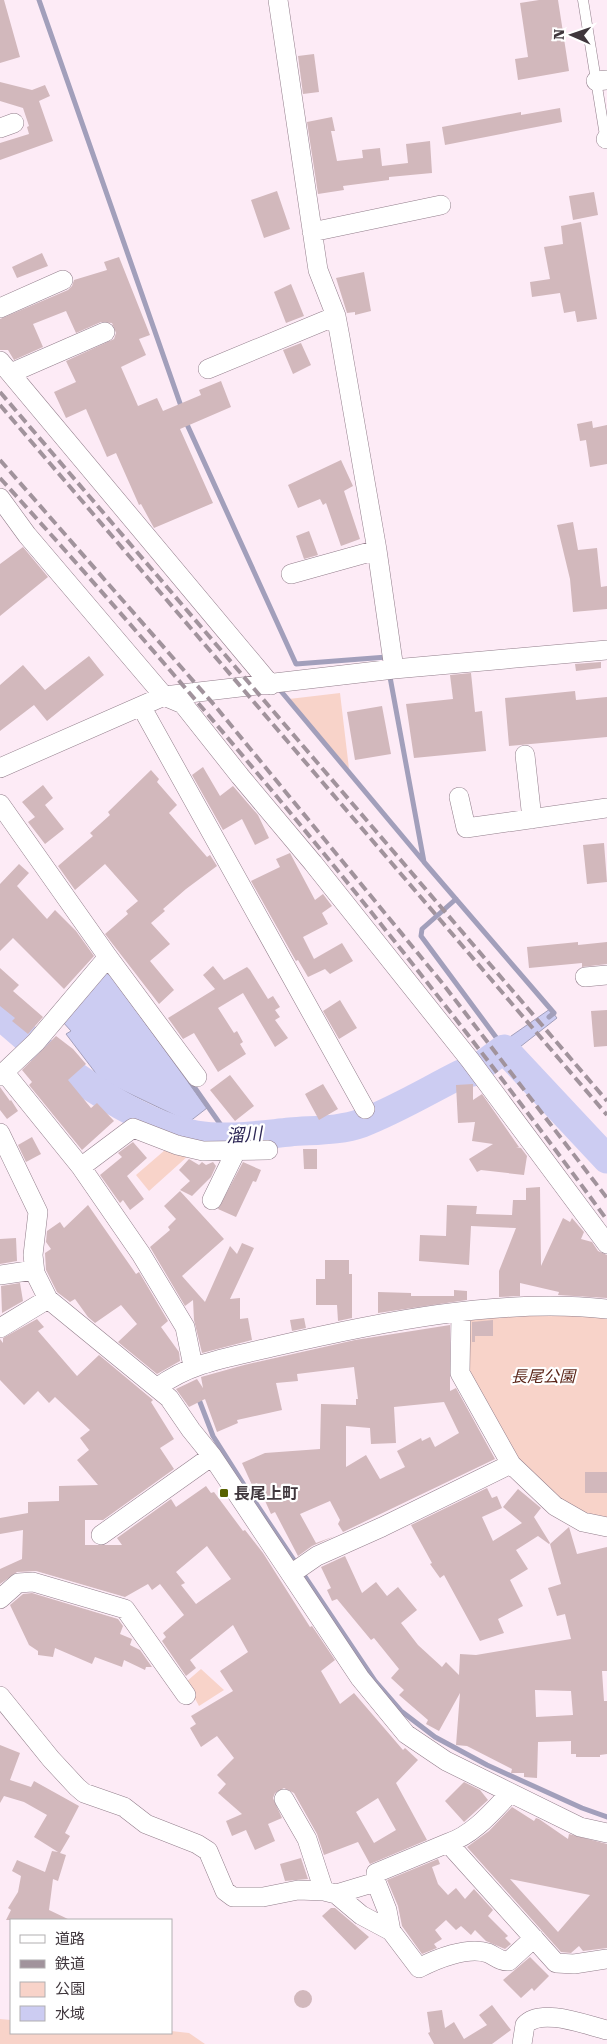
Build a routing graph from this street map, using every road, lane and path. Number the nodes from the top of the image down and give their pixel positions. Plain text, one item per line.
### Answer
1 (278, 0) edge
2 (583, 0) edge
3 (602, 80) edge
4 (607, 141) edge
5 (441, 205) dead end
6 (312, 232) junction
7 (63, 280) dead end
8 (0, 308) edge
9 (329, 318) junction
10 (105, 332) dead end
11 (5, 367) edge
12 (208, 369) dead end
13 (0, 498) edge
14 (371, 551) junction
15 (291, 574) dead end
16 (607, 650) edge
17 (394, 669) junction
18 (271, 685) junction
19 (164, 696) junction
20 (141, 706) junction
21 (525, 755) dead end
22 (0, 768) edge
23 (460, 797) dead end
24 (0, 804) edge
25 (607, 808) edge
26 (532, 819) junction
27 (108, 957) junction
28 (607, 975) edge
29 (585, 977) dead end
30 (4, 1073) edge
31 (197, 1077) dead end
32 (365, 1109) dead end
33 (0, 1133) edge
34 (268, 1150) dead end
35 (236, 1151) junction
36 (80, 1167) junction
37 (212, 1200) dead end
38 (607, 1244) edge
39 (34, 1270) junction
40 (0, 1274) edge
41 (48, 1299) junction
42 (607, 1309) edge
43 (461, 1312) junction
44 (0, 1328) edge
45 (187, 1369) junction
46 (158, 1388) junction
47 (212, 1456) junction
48 (511, 1464) junction
49 (607, 1527) edge
50 (101, 1535) dead end
51 (291, 1573) junction
52 (0, 1599) edge
53 (186, 1694) dead end
54 (0, 1696) edge
55 (510, 1793) junction
56 (284, 1800) dead end
57 (607, 1833) edge
58 (448, 1843) junction
59 (376, 1882) junction
60 (330, 1892) junction
61 (391, 1931) junction
62 (534, 1938) junction
63 (607, 1959) edge
64 (607, 2030) edge
65 (522, 2044) edge

1 - 6 street
2 - 3 lane
3 - 4 lane
5 - 6 street
6 - 9 street
7 - 8 street
9 - 12 street
9 - 14 street
10 - 11 street
11 - 18 street
13 - 19 street
14 - 15 street
14 - 17 street
16 - 17 street
17 - 18 street
18 - 19 street
19 - 20 street
19 - 38 street
20 - 22 street
20 - 32 street
21 - 26 street
23 - 26 street
24 - 27 street
25 - 26 street
27 - 30 street
27 - 31 street
28 - 29 street
30 - 36 street
33 - 39 street
34 - 35 street
35 - 36 street
35 - 37 street
36 - 45 street
39 - 40 street
39 - 41 street
41 - 44 street
41 - 46 street
42 - 43 street
43 - 45 street
43 - 48 street
45 - 46 street
46 - 47 street
47 - 50 street
47 - 51 street
48 - 49 street
48 - 51 street
51 - 55 street
52 - 53 street
54 - 60 street
55 - 57 street
55 - 58 street
56 - 60 street
58 - 59 street
58 - 62 street
59 - 60 street
59 - 61 street
60 - 61 street
61 - 62 street
62 - 63 street
64 - 65 street

